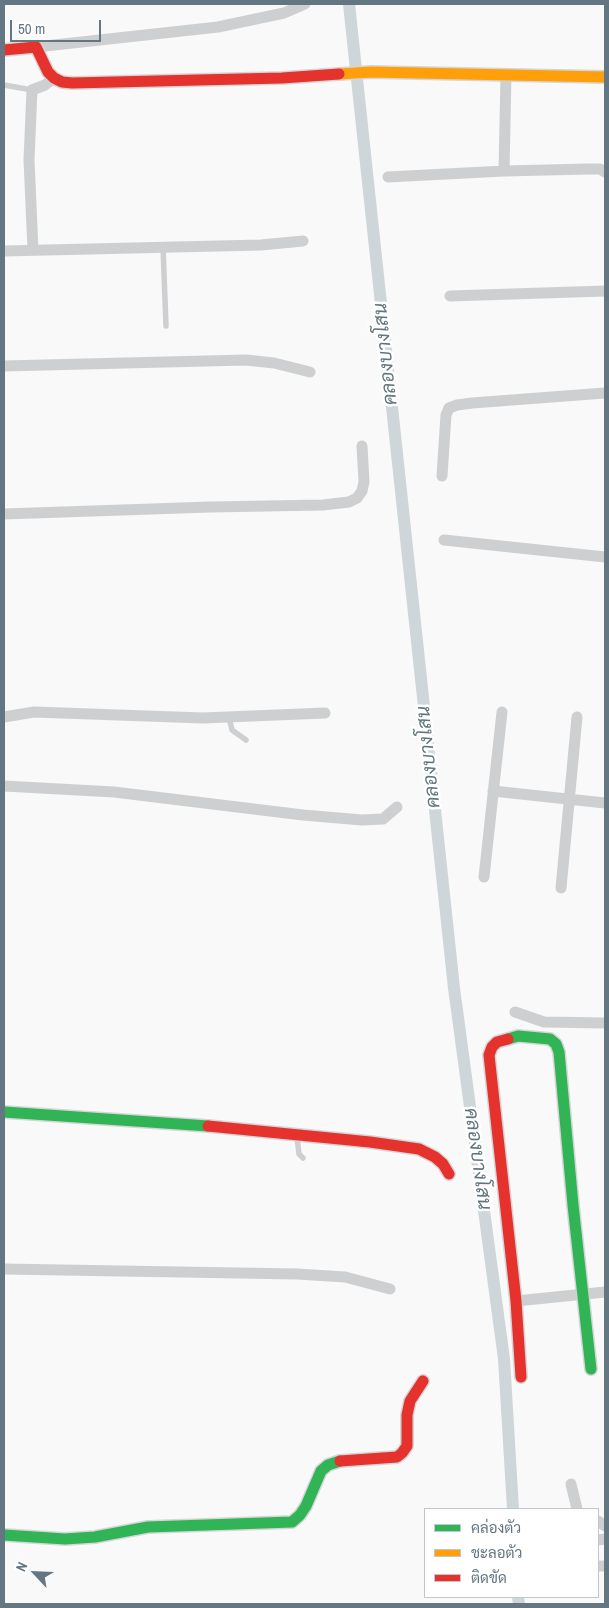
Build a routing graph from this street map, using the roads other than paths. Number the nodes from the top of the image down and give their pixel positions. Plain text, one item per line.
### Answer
1 (305, 4) edge
2 (36, 47) junction
3 (4, 50) edge
4 (506, 75) junction
5 (605, 77) edge
6 (54, 78) junction
7 (4, 85) edge
8 (32, 90) junction
9 (504, 171) junction
10 (605, 172) edge
11 (388, 178) dead end
12 (303, 241) dead end
13 (163, 248) junction
14 (32, 250) junction
15 (4, 251) edge
16 (605, 291) edge
17 (450, 296) dead end
18 (166, 326) dead end
19 (4, 366) edge
20 (310, 372) dead end
21 (605, 393) edge
22 (362, 446) dead end
23 (442, 476) dead end
24 (4, 514) edge
25 (444, 540) dead end
26 (605, 557) edge
27 (502, 712) dead end
28 (325, 713) dead end
29 (4, 717) edge
30 (229, 717) junction
31 (578, 717) dead end
32 (246, 740) dead end
33 (4, 786) edge
34 (493, 791) junction
35 (570, 799) junction
36 (605, 802) edge
37 (397, 806) dead end
38 (484, 877) dead end
39 (561, 888) dead end
40 (515, 1012) dead end
41 (605, 1023) edge
42 (4, 1112) edge
43 (296, 1135) junction
44 (303, 1158) dead end
45 (449, 1174) dead end
46 (4, 1269) edge
47 (390, 1288) dead end
48 (605, 1292) edge
49 (584, 1294) junction
50 (516, 1301) junction
51 (591, 1369) dead end
52 (521, 1377) dead end
53 (423, 1381) dead end
54 (571, 1484) dead end
55 (577, 1508) edge
56 (4, 1535) edge

1 - 2 street
2 - 3 street
2 - 6 street
4 - 5 street
4 - 6 street
4 - 9 street
6 - 8 street
7 - 8 lane
8 - 14 street
9 - 10 street
9 - 11 street
12 - 13 street
13 - 14 street
13 - 18 lane
14 - 15 street
16 - 17 street
19 - 20 street
21 - 23 street
22 - 24 street
25 - 26 street
27 - 34 street
28 - 30 street
29 - 30 street
30 - 32 lane
31 - 35 street
33 - 37 street
34 - 35 street
34 - 38 street
35 - 36 street
35 - 39 street
40 - 41 street
42 - 43 street
43 - 44 lane
43 - 45 street
46 - 47 street
48 - 49 street
49 - 50 street
49 - 50 street
49 - 51 street
50 - 52 street
53 - 56 street
54 - 55 street

